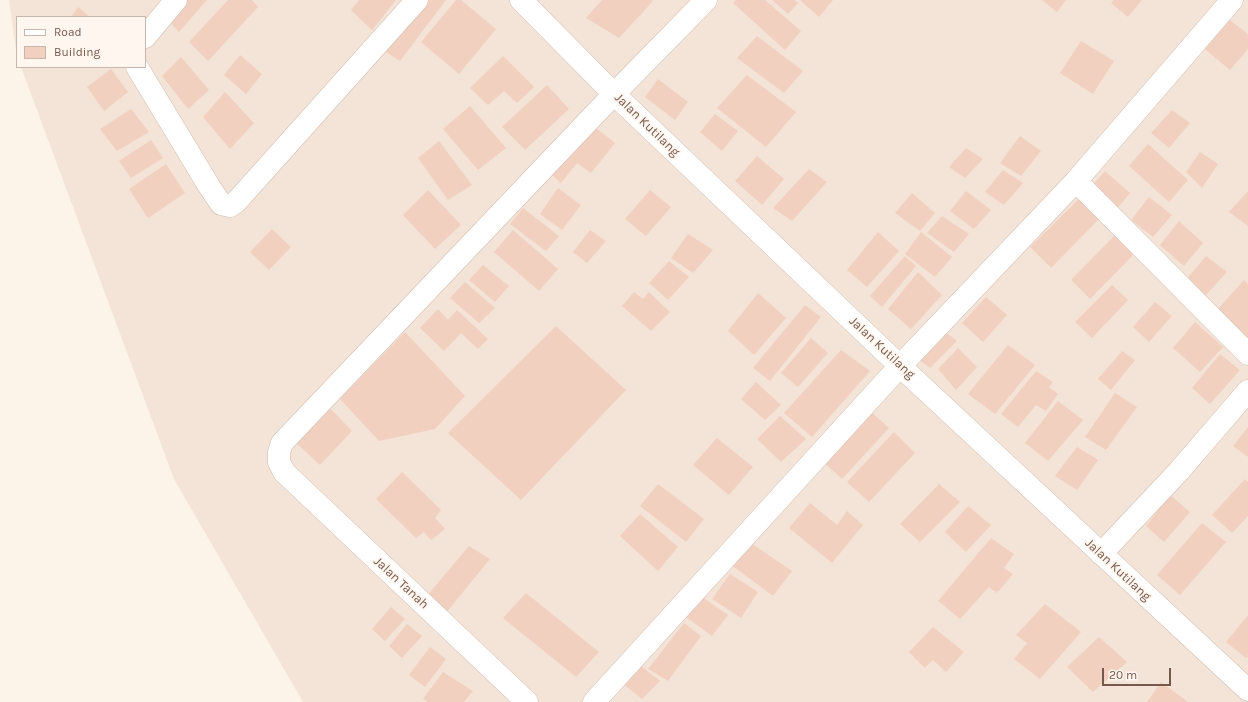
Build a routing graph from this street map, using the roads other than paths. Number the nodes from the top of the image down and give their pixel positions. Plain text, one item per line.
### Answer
1 (176, 0) edge
2 (417, 0) edge
3 (521, 0) edge
4 (706, 0) edge
5 (1232, 0) edge
6 (146, 36) edge
7 (138, 68) edge
8 (614, 94) junction
9 (1076, 181) junction
10 (1248, 354) edge
11 (900, 366) junction
12 (1248, 391) edge
13 (1101, 554) junction
14 (1248, 690) edge
15 (527, 702) edge
16 (594, 702) edge

1 - 6 street
2 - 7 street
3 - 8 street, Jalan Kutilang
4 - 8 street
5 - 9 street
8 - 11 street, Jalan Kutilang
8 - 15 street, Jalan Tanah
9 - 10 street
9 - 11 street
11 - 13 street, Jalan Kutilang
11 - 16 street
12 - 13 street
13 - 14 street, Jalan Kutilang

